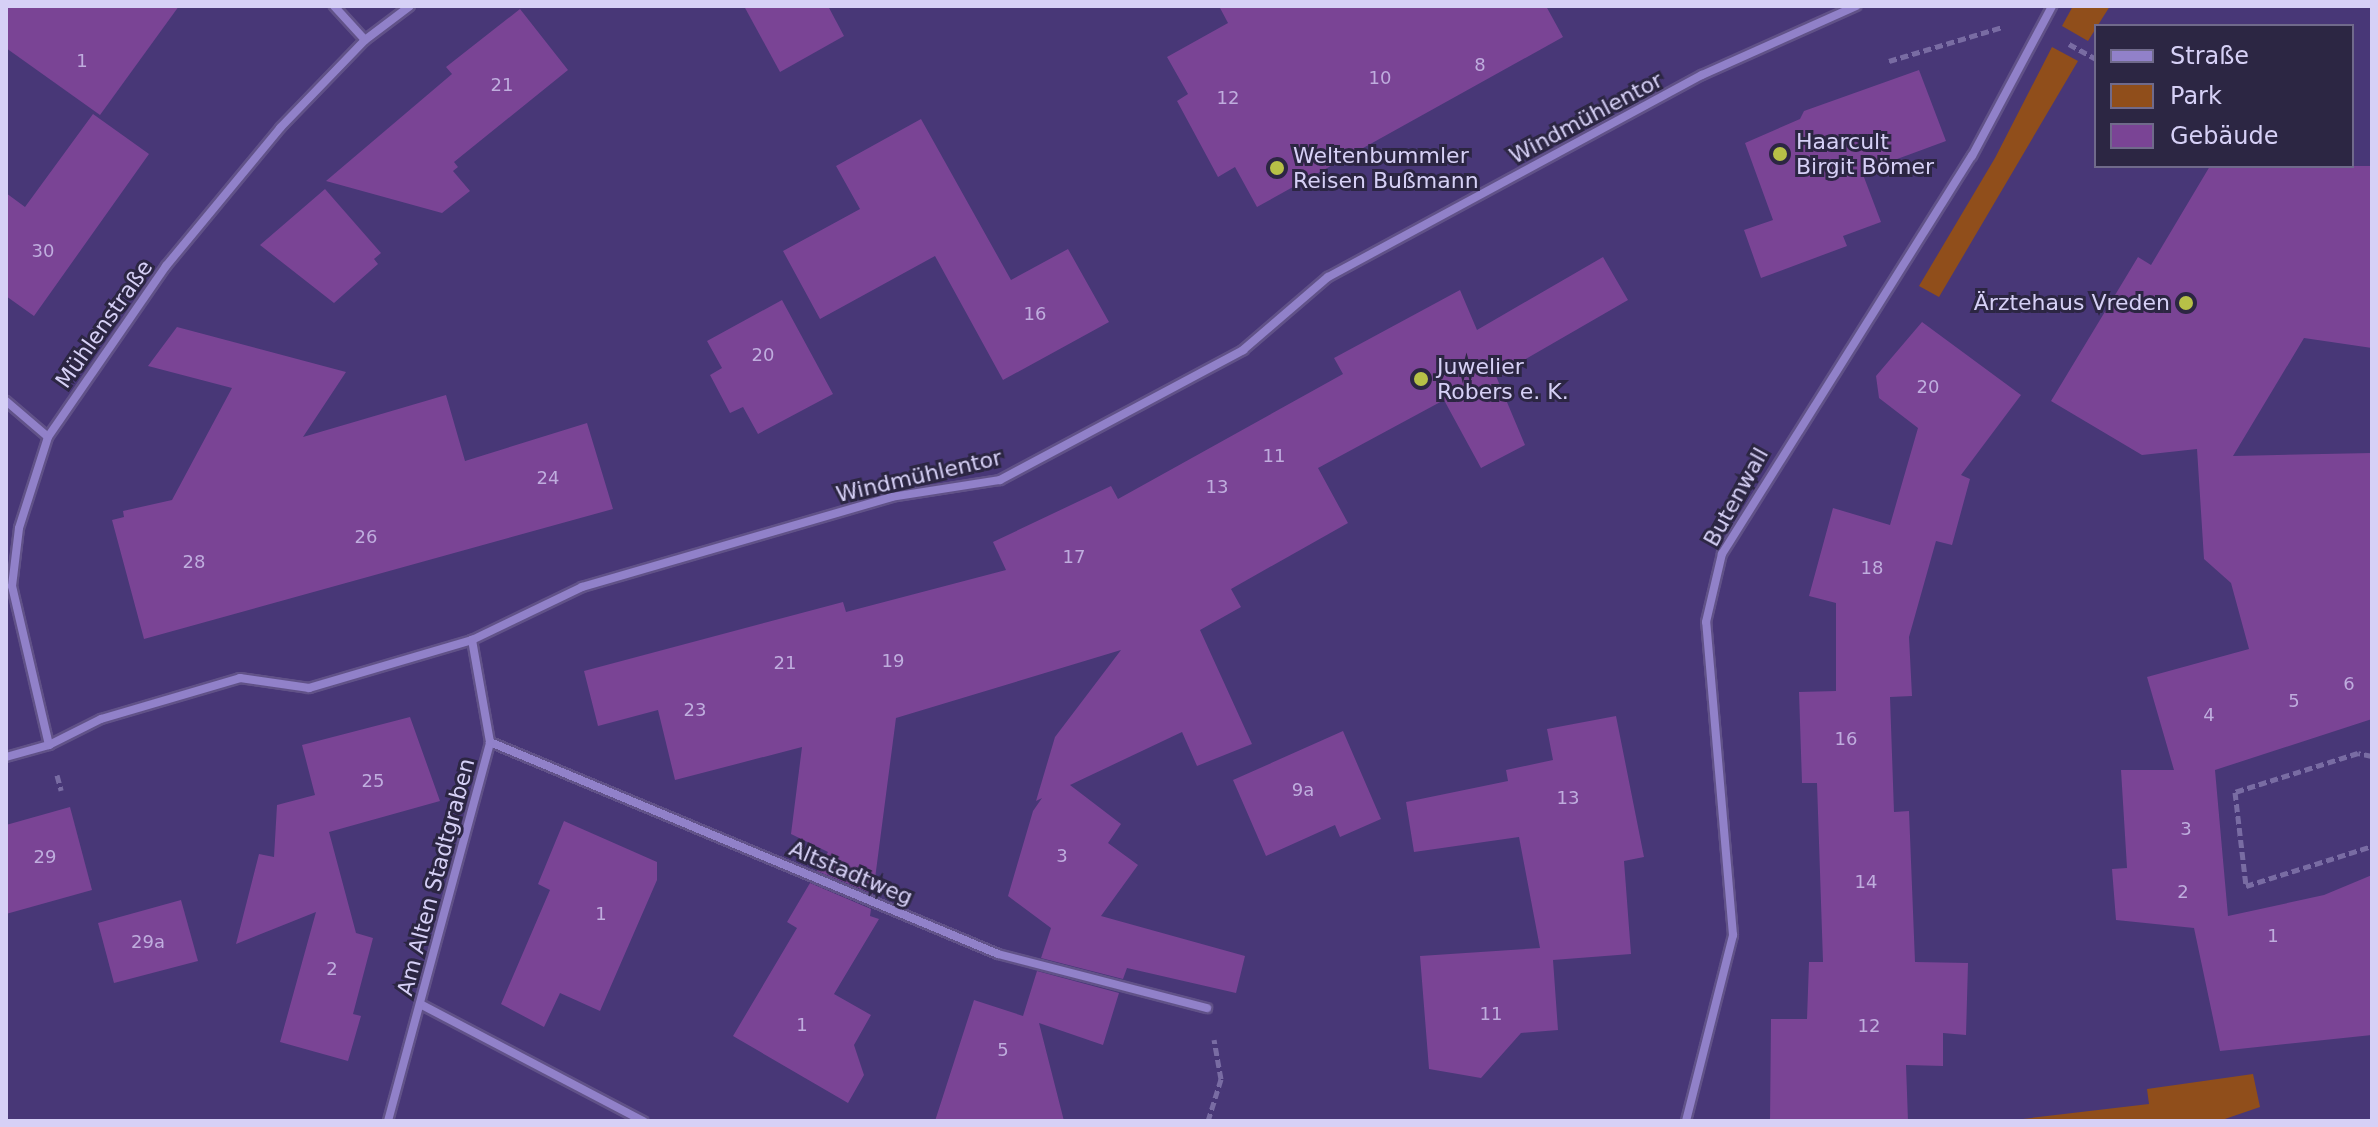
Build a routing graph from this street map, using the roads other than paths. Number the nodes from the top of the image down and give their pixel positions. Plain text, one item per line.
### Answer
1 (334, 6) edge
2 (410, 6) edge
3 (2052, 6) edge
4 (1851, 7) edge
5 (365, 40) junction
6 (6, 401) edge
7 (48, 437) junction
8 (472, 640) junction
9 (490, 742) junction
10 (49, 745) junction
11 (6, 757) edge
12 (422, 1005) junction
13 (1207, 1008) road end
14 (388, 1121) edge
15 (643, 1121) edge
16 (1686, 1121) edge

1 - 5 street
2 - 5 street, Mühlenstraße
3 - 16 street, Butenwall
4 - 8 street, Windmühlentor
5 - 7 street, Mühlenstraße
6 - 7 street
7 - 10 street, Mühlenstraße
8 - 9 street, Am Alten Stadtgraben
8 - 10 street, Windmühlentor
9 - 12 street, Am Alten Stadtgraben
9 - 13 street, Altstadtweg
10 - 11 street, Windmühlentor
12 - 14 street, Am Alten Stadtgraben
12 - 15 street

